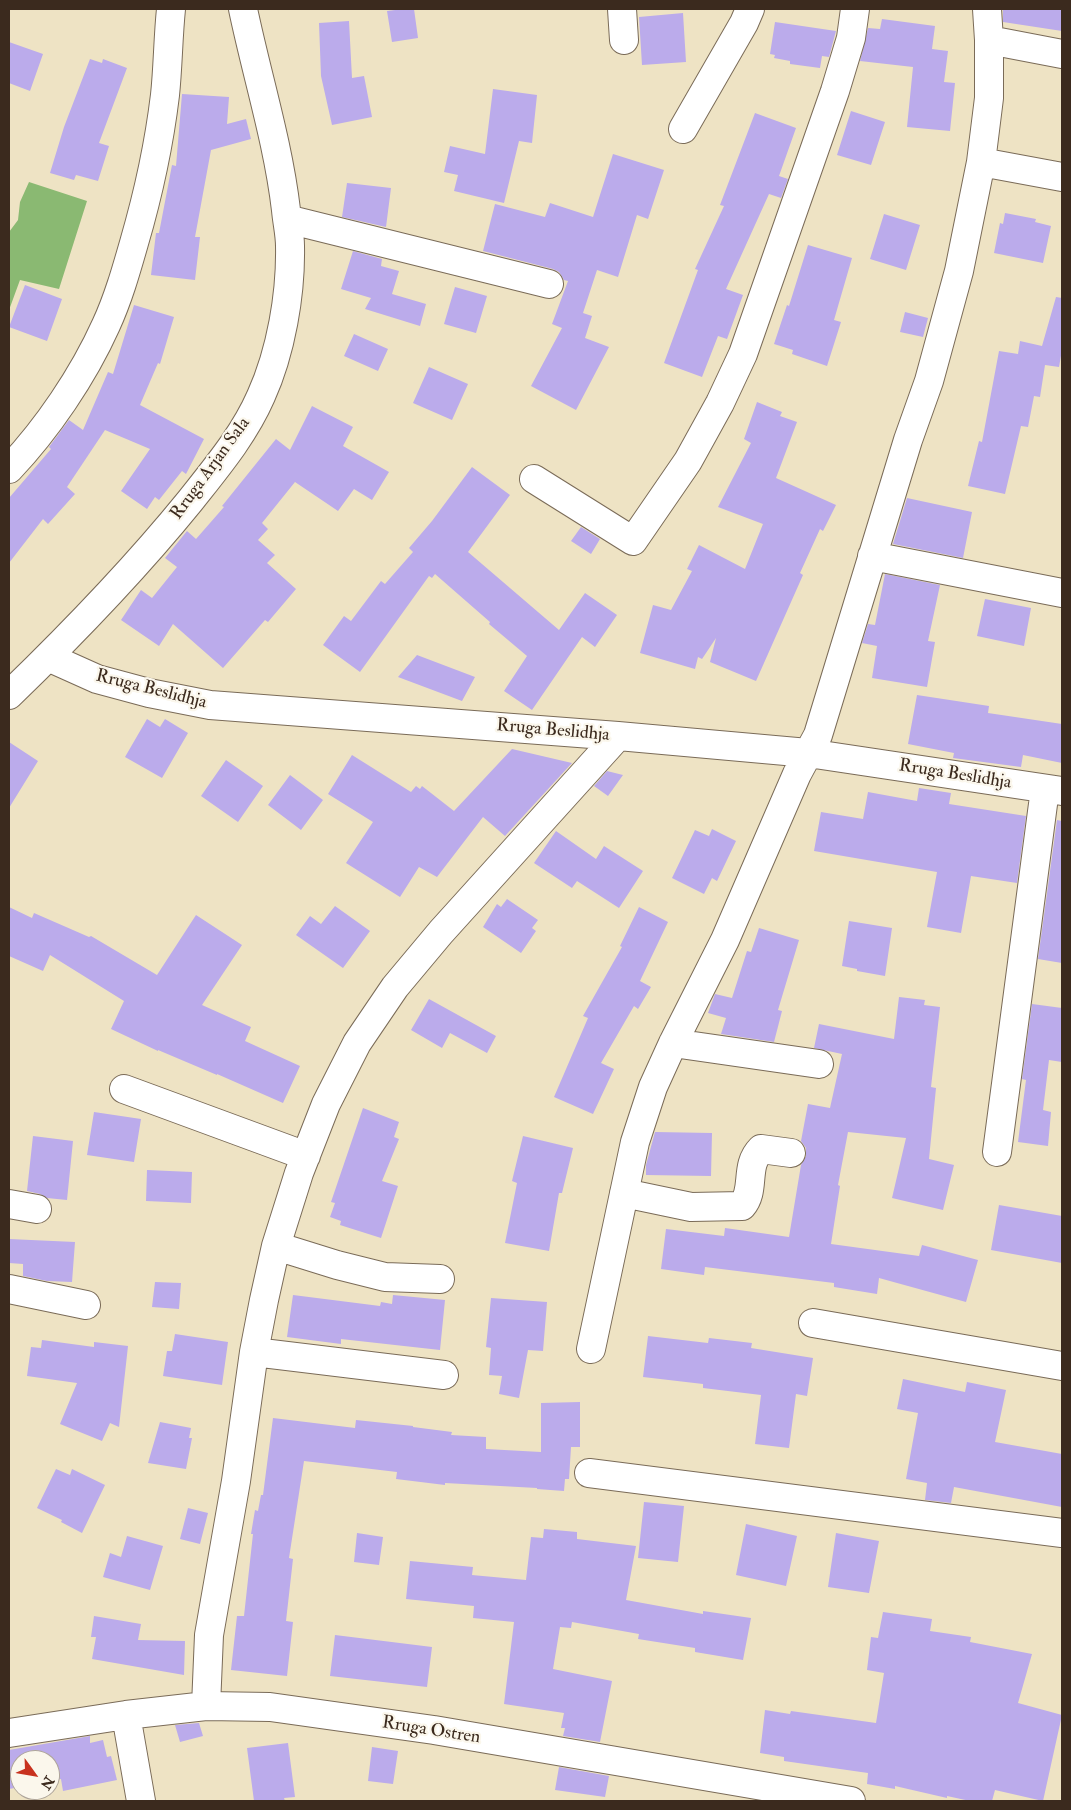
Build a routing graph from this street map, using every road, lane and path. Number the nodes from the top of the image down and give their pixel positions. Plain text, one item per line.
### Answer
1 (171, 9) edge
2 (242, 9) edge
3 (622, 9) edge
4 (750, 9) edge
5 (855, 9) edge
6 (987, 9) edge
7 (624, 40) dead end
8 (989, 40) junction
9 (1062, 54) edge
10 (683, 129) dead end
11 (982, 162) junction
12 (1062, 177) edge
13 (287, 219) junction
14 (549, 284) dead end
15 (9, 469) edge
16 (534, 479) dead end
17 (872, 556) junction
18 (1062, 593) edge
19 (48, 657) junction
20 (9, 695) edge
21 (618, 736) junction
22 (808, 753) junction
23 (1054, 790) edge
24 (673, 1043) junction
25 (819, 1064) dead end
26 (124, 1088) dead end
27 (997, 1152) dead end
28 (791, 1153) dead end
29 (306, 1156) junction
30 (624, 1193) junction
31 (9, 1204) edge
32 (37, 1209) dead end
33 (276, 1246) junction
34 (440, 1279) dead end
35 (9, 1289) edge
36 (86, 1305) dead end
37 (813, 1323) dead end
38 (592, 1349) dead end
39 (254, 1352) junction
40 (1062, 1366) edge
41 (444, 1375) dead end
42 (589, 1473) dead end
43 (1062, 1534) edge
44 (206, 1706) junction
45 (126, 1715) junction
46 (9, 1733) edge
47 (141, 1801) edge
48 (852, 1801) edge

1 - 15 street
2 - 13 street, Rruga Arjan Sala
3 - 7 street
4 - 10 street
5 - 16 street
6 - 8 street
8 - 9 street
8 - 11 street
11 - 12 street
11 - 17 street
13 - 14 street
13 - 19 street, Rruga Arjan Sala
17 - 18 street
17 - 22 street
19 - 20 street, Rruga Arjan Sala
19 - 21 street, Rruga Beslidhja
21 - 22 street, Rruga Beslidhja
21 - 29 street
22 - 23 street, Rruga Beslidhja
22 - 24 street
23 - 27 street
24 - 25 street
24 - 30 street
26 - 29 street
28 - 30 street
29 - 33 street
30 - 38 street
31 - 32 street
33 - 34 street
33 - 39 street
35 - 36 street
37 - 40 street
39 - 41 street
39 - 44 street
42 - 43 street
44 - 45 street, Rruga Ostren
44 - 48 street, Rruga Ostren
45 - 46 street, Rruga Ostren
45 - 47 street

